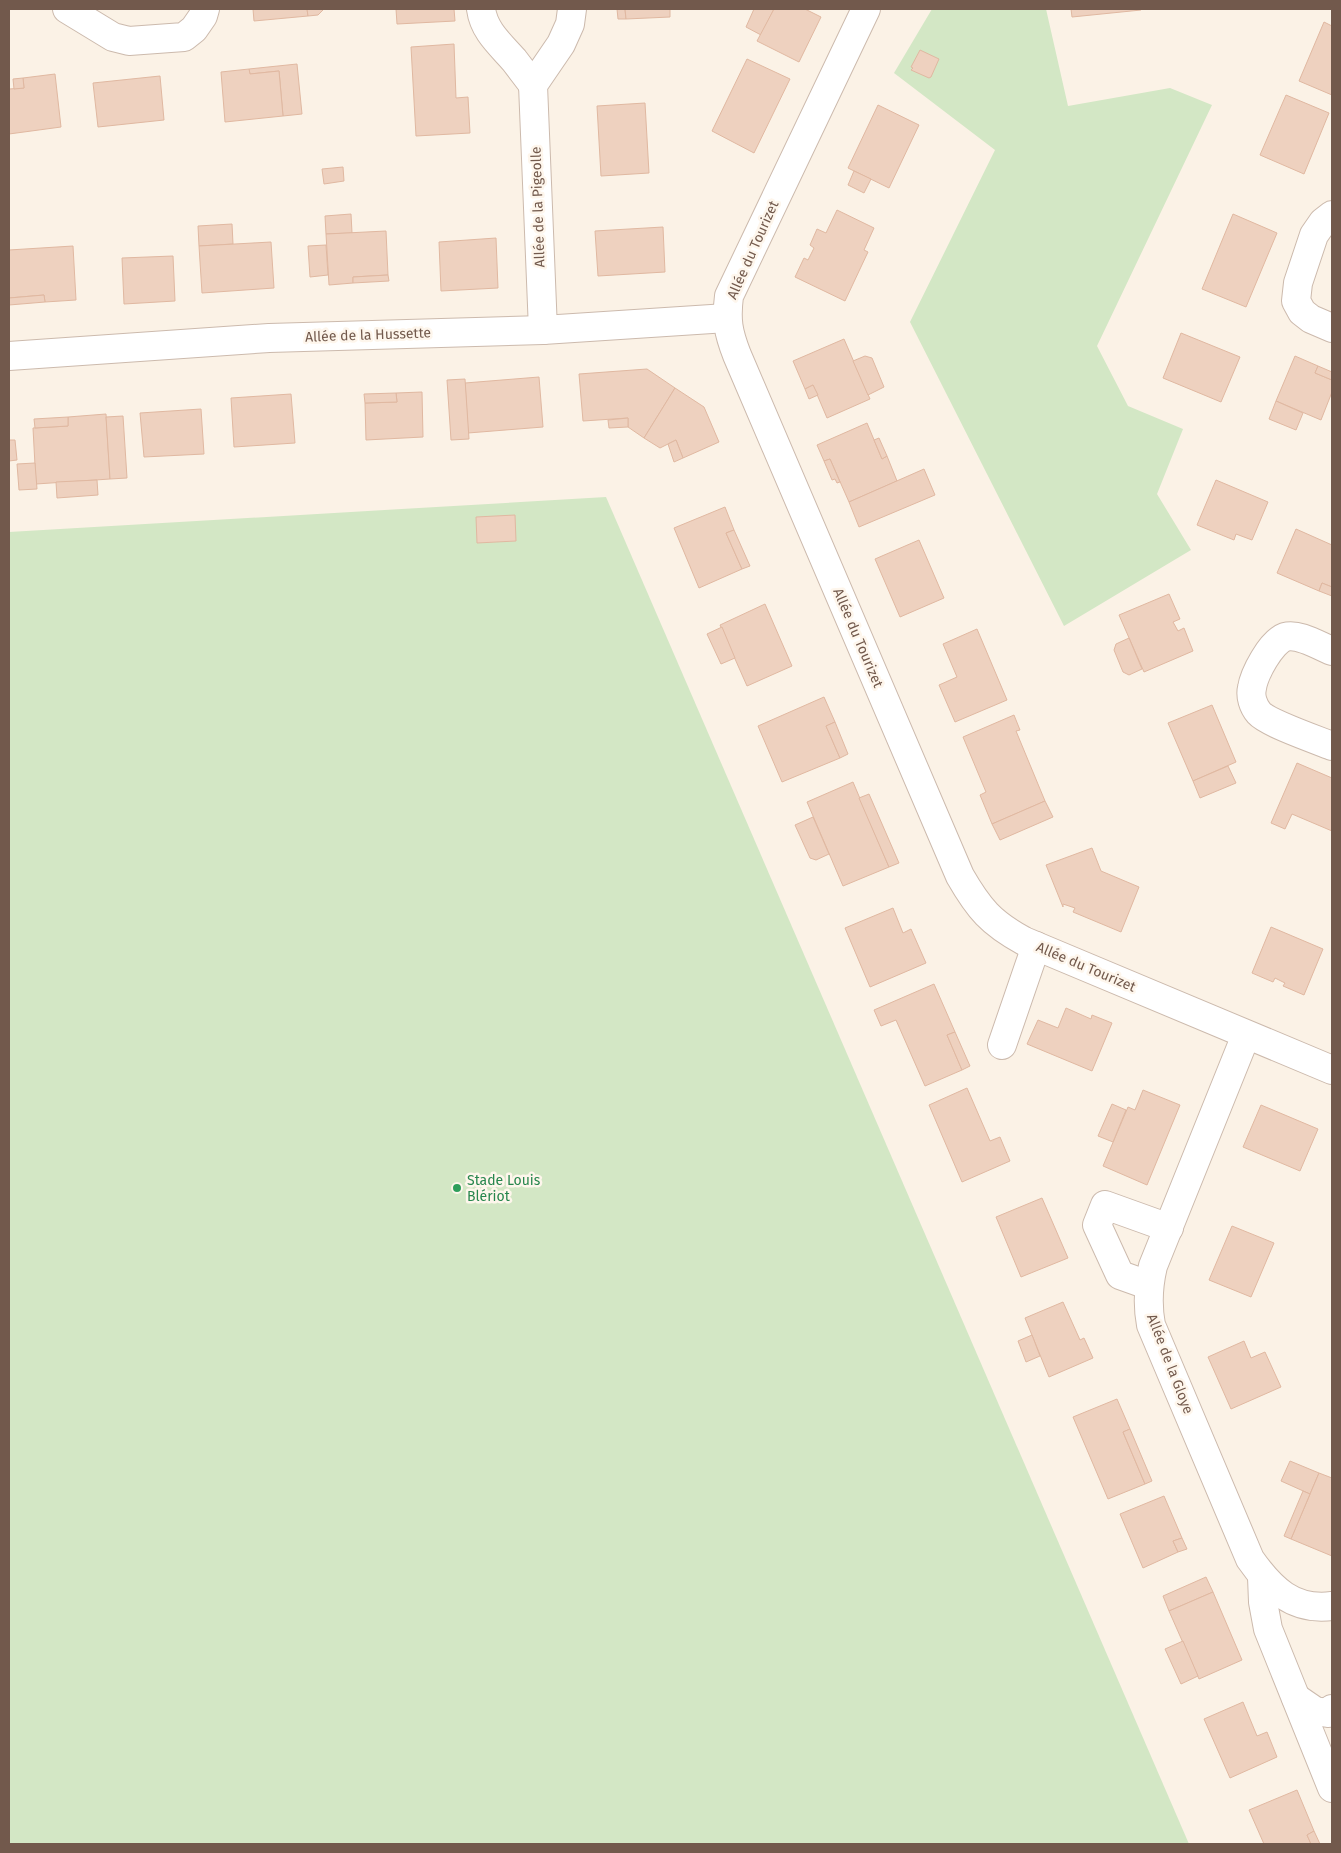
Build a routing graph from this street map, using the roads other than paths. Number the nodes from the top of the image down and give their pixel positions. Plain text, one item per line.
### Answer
1 (67, 9) edge
2 (205, 9) edge
3 (481, 9) edge
4 (572, 9) edge
5 (866, 9) edge
6 (533, 85) junction
7 (1332, 215) edge
8 (727, 318) junction
9 (1332, 328) edge
10 (543, 330) junction
11 (9, 356) edge
12 (1332, 651) edge
13 (1332, 746) edge
14 (1036, 946) junction
15 (1246, 1034) junction
16 (1002, 1045) dead end
17 (1332, 1070) edge
18 (1169, 1228) junction
19 (1148, 1285) junction
20 (1262, 1577) junction
21 (1332, 1606) edge
22 (1296, 1698) junction
23 (1332, 1709) edge
24 (1332, 1788) edge

1 - 2 street
3 - 6 street
4 - 6 street
5 - 8 street, Allée du Tourizet
6 - 10 street, Allée de la Pigeolle
7 - 9 street
8 - 10 street, Allée de la Hussette
8 - 14 street, Allée du Tourizet
10 - 11 street, Allée de la Hussette
12 - 13 street
14 - 15 street, Allée du Tourizet
14 - 16 street
15 - 17 street, Allée du Tourizet
15 - 18 street, Allée de la Gloye
18 - 19 street, Allée de la Gloye
18 - 19 street
19 - 20 street, Allée de la Gloye
20 - 21 street, Allée de la Gloye
20 - 22 street
22 - 23 street
22 - 24 street

